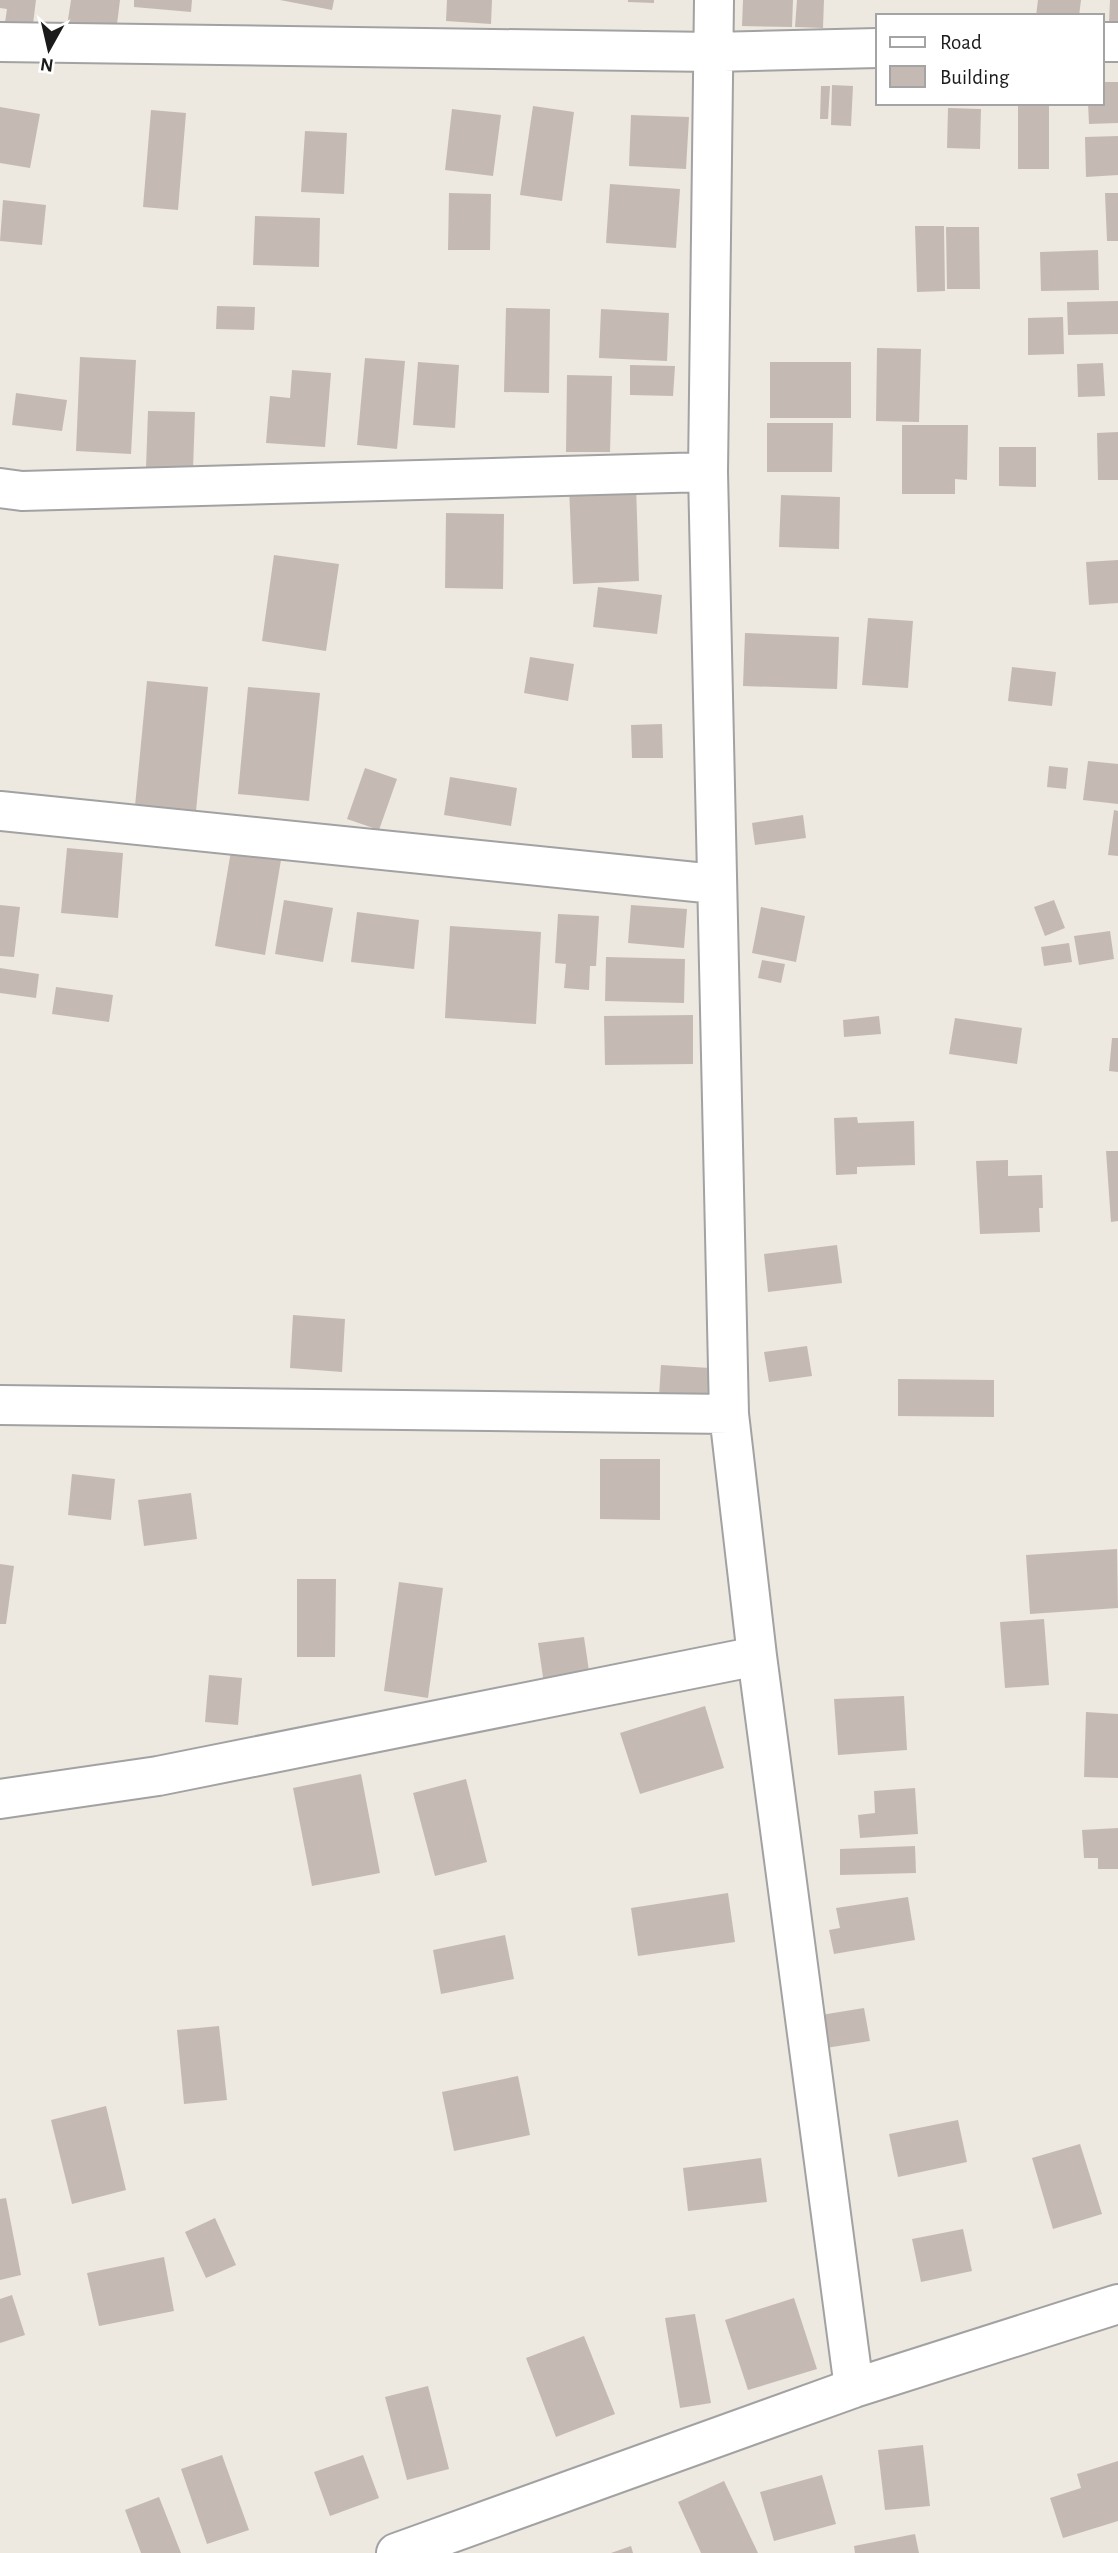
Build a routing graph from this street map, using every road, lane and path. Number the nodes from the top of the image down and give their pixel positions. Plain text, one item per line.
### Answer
1 (714, 0) edge
2 (0, 42) edge
3 (876, 48) edge
4 (713, 52) junction
5 (708, 472) junction
6 (0, 488) edge
7 (0, 811) edge
8 (715, 884) junction
9 (0, 1405) edge
10 (729, 1413) junction
11 (757, 1656) junction
12 (0, 1799) edge
13 (1118, 2304) edge
14 (854, 2388) junction
15 (396, 2553) edge

1 - 4 street
2 - 4 street
3 - 4 street
4 - 5 street
5 - 6 street
5 - 8 street
7 - 8 street
8 - 10 street
9 - 10 street
10 - 11 street
11 - 12 street
11 - 14 street
13 - 14 street
14 - 15 street

